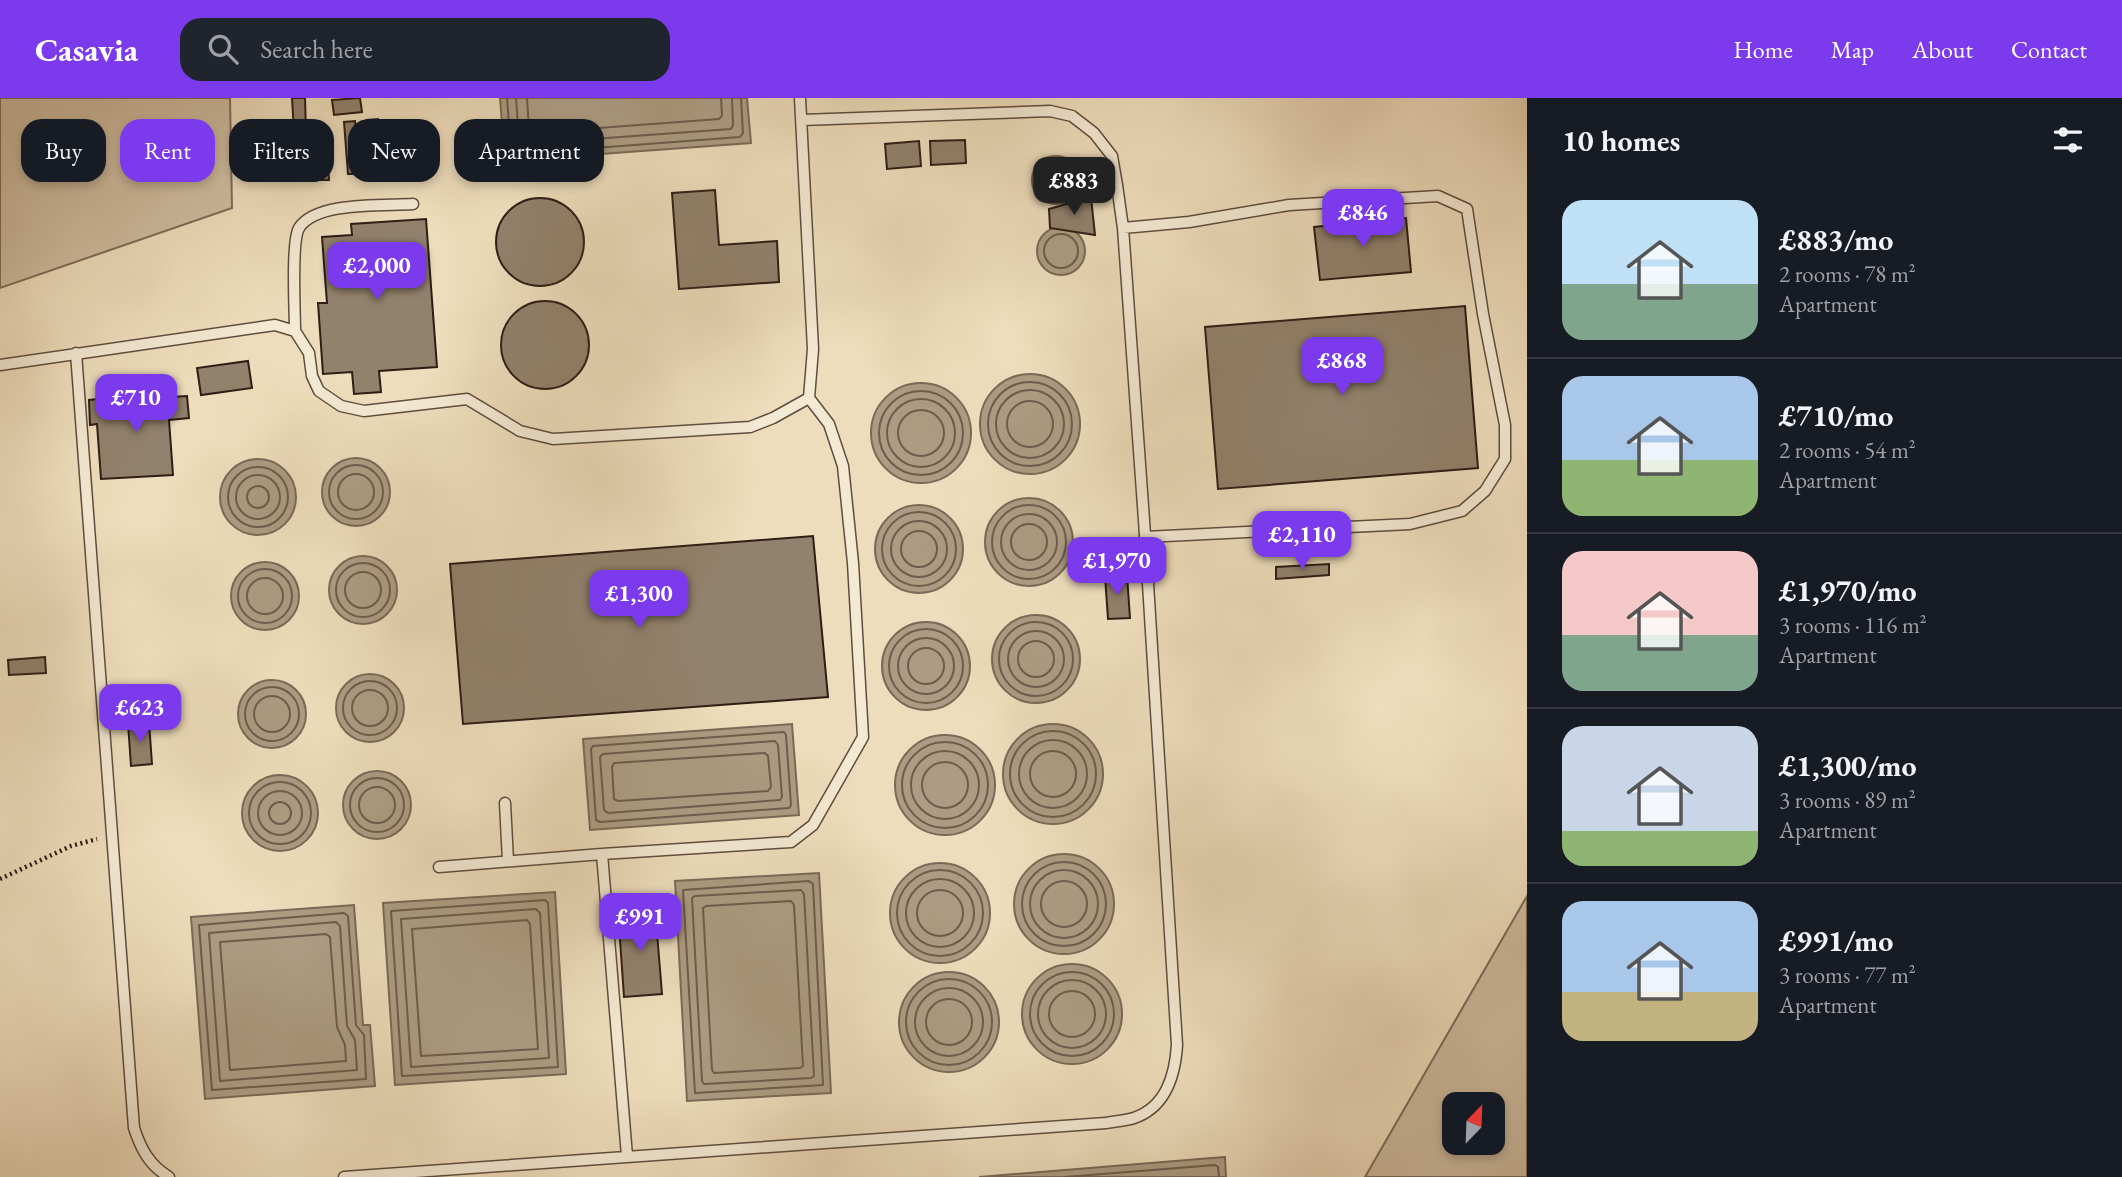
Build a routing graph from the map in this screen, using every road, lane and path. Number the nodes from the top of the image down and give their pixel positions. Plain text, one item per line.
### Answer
1 (800, 98) edge
2 (802, 120) junction
3 (413, 204) dead end
4 (1123, 228) junction
5 (295, 331) junction
6 (76, 353) junction
7 (0, 365) edge
8 (809, 398) junction
9 (1145, 537) junction
10 (505, 803) dead end
11 (112, 834) junction
12 (602, 854) junction
13 (508, 861) junction
14 (439, 867) dead end
15 (0, 879) edge
16 (627, 1156) junction
17 (169, 1177) edge
18 (344, 1177) edge

1 - 2 lane
2 - 4 lane
2 - 8 lane
3 - 5 lane
4 - 9 lane
4 - 9 lane
5 - 6 lane
5 - 8 lane
6 - 7 lane
6 - 11 lane
8 - 12 lane
9 - 16 lane
10 - 13 lane
11 - 15 path
11 - 17 lane
12 - 13 lane
12 - 16 lane
13 - 14 lane
16 - 18 lane

